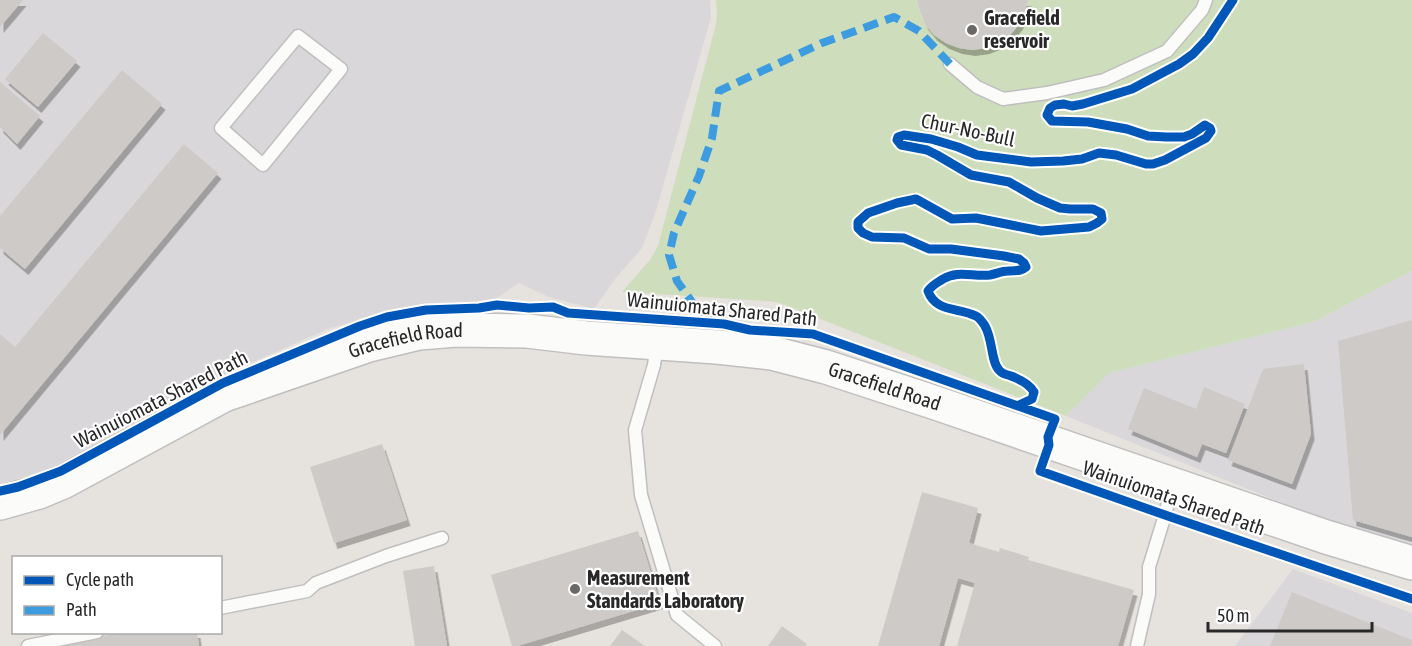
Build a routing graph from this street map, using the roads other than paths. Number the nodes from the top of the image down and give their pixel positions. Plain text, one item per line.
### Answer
1 (1206, 0) edge
2 (950, 64) dead end
3 (220, 128) joint
4 (657, 342) junction
5 (338, 356) junction
6 (1173, 484) junction
7 (0, 503) edge
8 (0, 519) edge
9 (442, 538) dead end
10 (1412, 563) edge
11 (222, 608) edge
12 (91, 634) edge
13 (28, 646) edge
14 (715, 646) edge
15 (1137, 646) edge

1 - 2 lane
3 - 3 lane
4 - 5 main road, Gracefield Road
4 - 6 main road, Gracefield Road
4 - 14 lane
5 - 7 main road
5 - 8 main road
6 - 10 main road, Gracefield Road
6 - 15 lane
9 - 11 lane
12 - 13 lane

